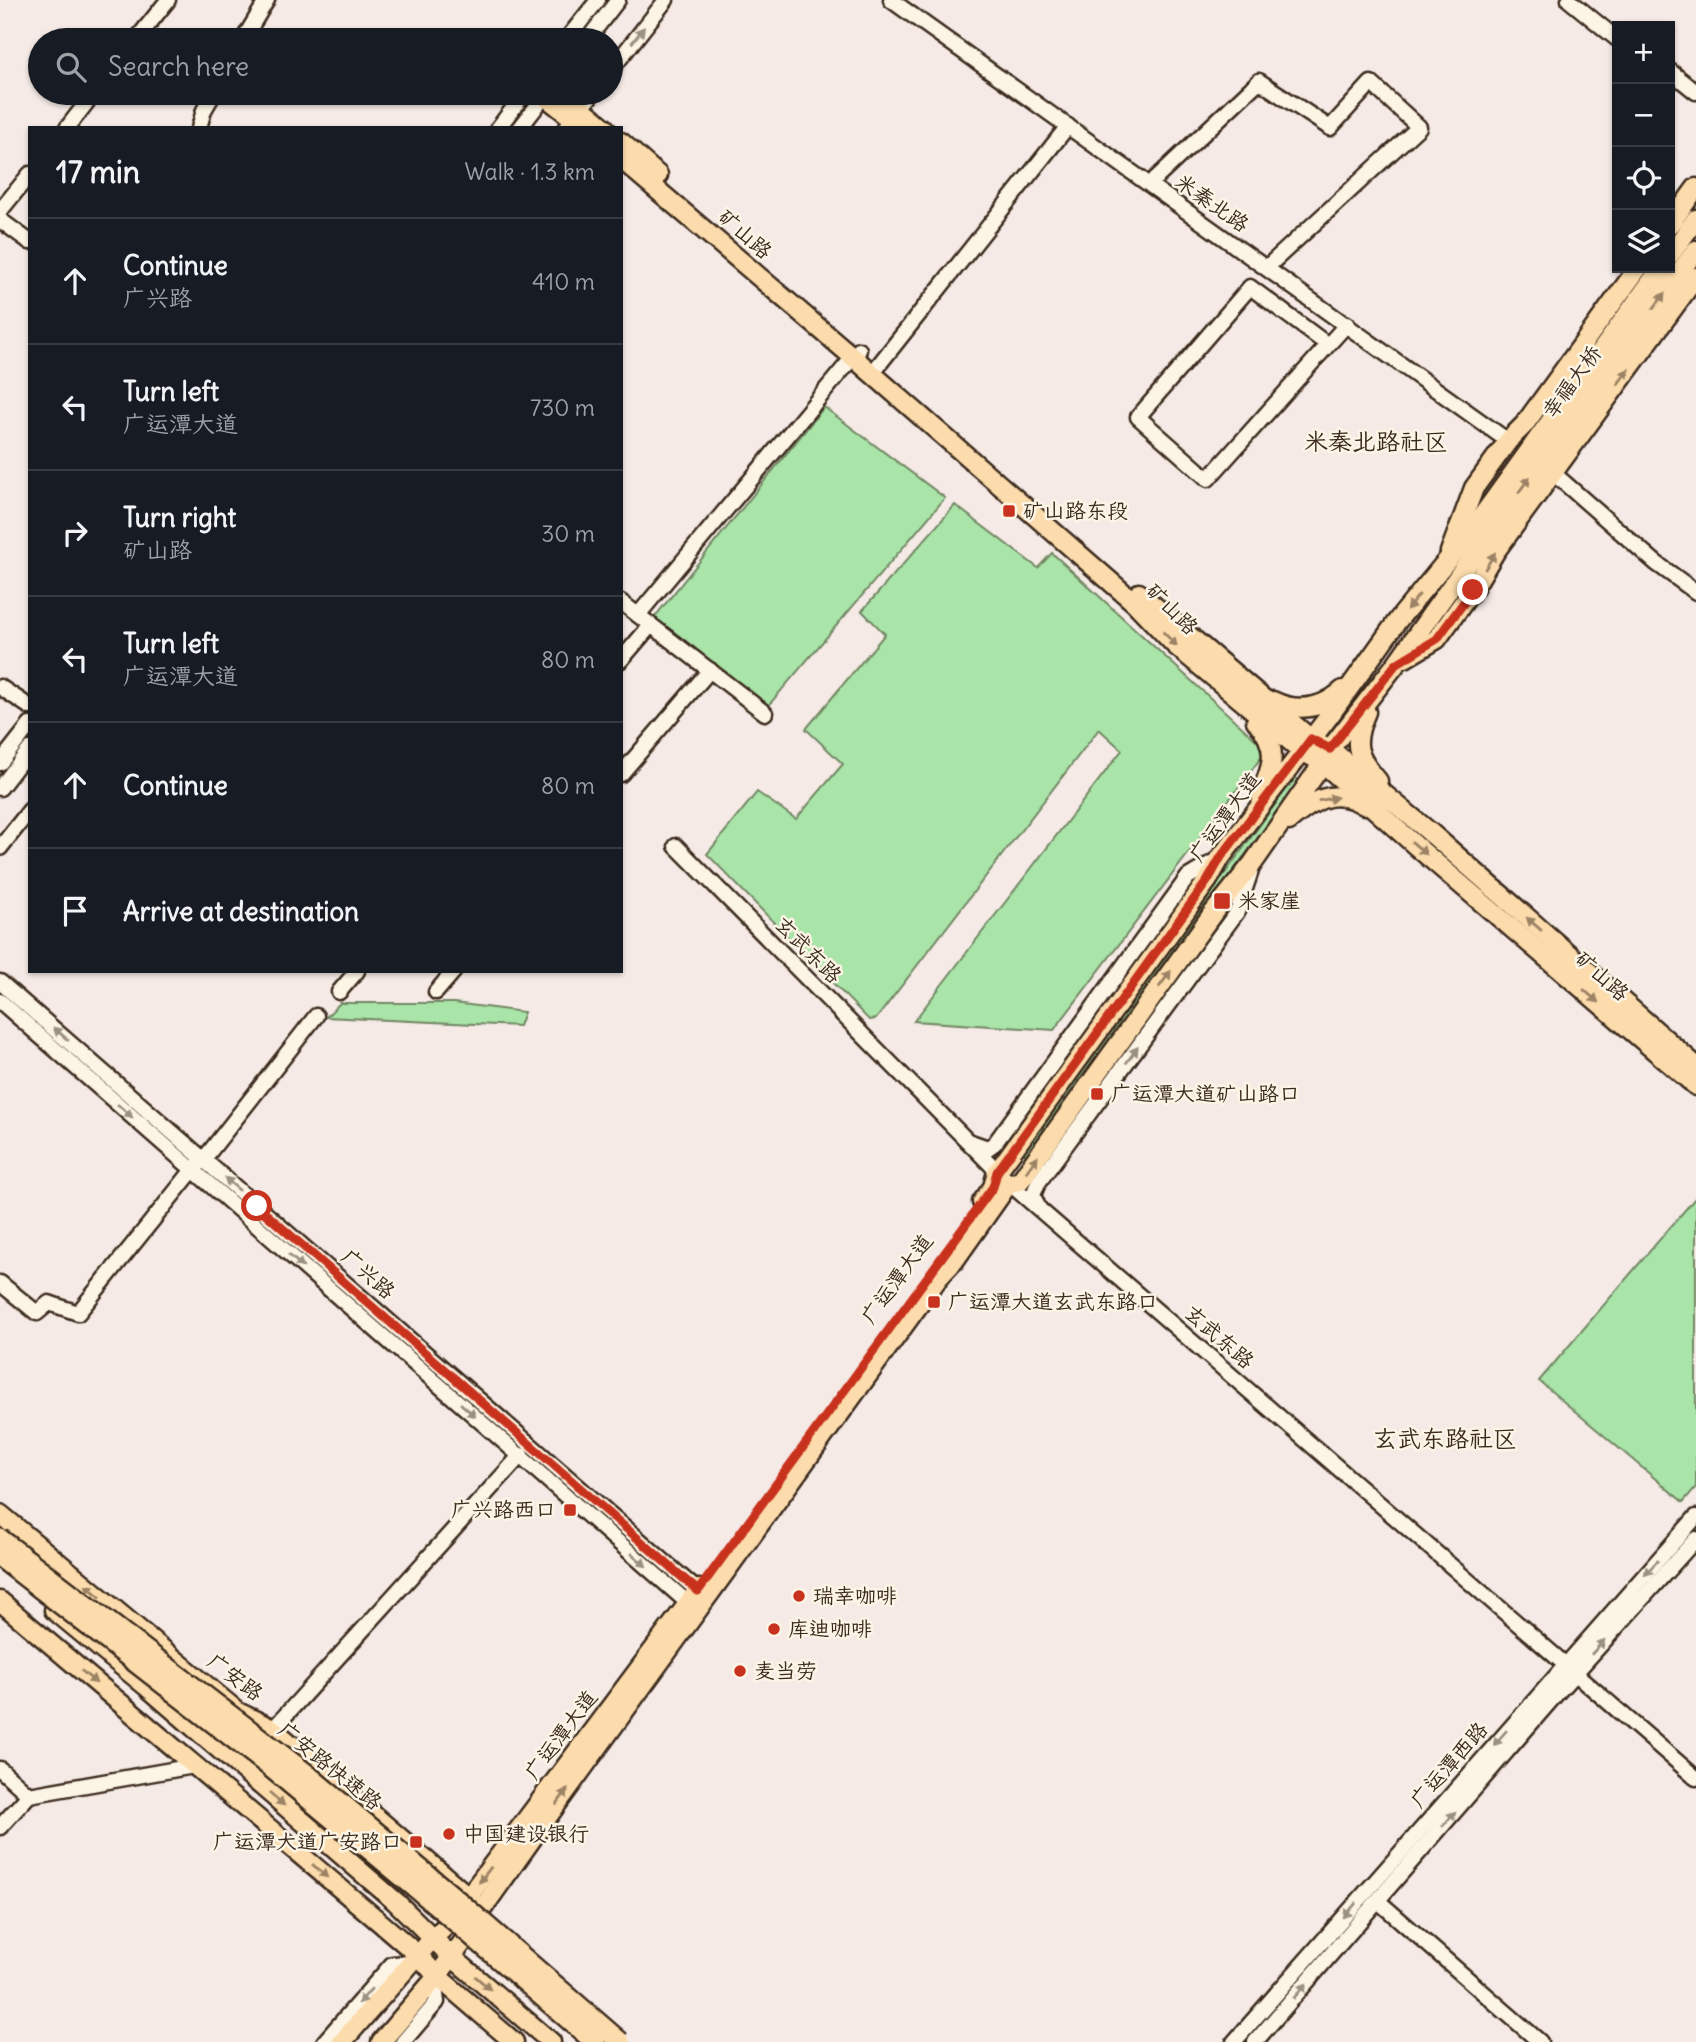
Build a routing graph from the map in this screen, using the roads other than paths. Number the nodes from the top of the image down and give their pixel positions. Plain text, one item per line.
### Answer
1 (168, 0) edge
2 (267, 0) edge
3 (598, 0) edge
4 (618, 0) edge
5 (666, 0) edge
6 (891, 0) edge
7 (1569, 0) edge
8 (1582, 0) edge
9 (1612, 24) edge
10 (146, 28) edge
11 (250, 28) edge
12 (576, 28) edge
13 (596, 28) edge
14 (1612, 35) edge
15 (623, 55) edge
16 (1675, 75) edge
17 (1673, 84) edge
18 (1696, 92) edge
19 (1696, 102) edge
20 (84, 105) edge
21 (207, 105) edge
22 (516, 105) edge
23 (540, 105) edge
24 (561, 105) edge
25 (577, 120) edge
26 (68, 126) edge
27 (199, 126) edge
28 (500, 126) edge
29 (522, 126) edge
30 (598, 126) edge
31 (1069, 126) junction
32 (623, 144) edge
33 (623, 161) edge
34 (28, 176) edge
35 (1150, 184) junction
36 (1696, 188) edge
37 (0, 211) edge
38 (1675, 217) edge
39 (1696, 219) edge
40 (0, 220) edge
41 (28, 241) edge
42 (1675, 248) edge
43 (1696, 250) edge
44 (1266, 267) junction
45 (1634, 273) edge
46 (1658, 273) edge
47 (1696, 277) edge
48 (1347, 324) junction
49 (1328, 345) junction
50 (856, 354) junction
51 (877, 367) junction
52 (1508, 441) junction
53 (1552, 472) junction
54 (1478, 535) junction
55 (1446, 563) junction
56 (1696, 592) edge
57 (623, 604) edge
58 (638, 615) junction
59 (651, 625) junction
60 (623, 658) edge
61 (1396, 664) junction
62 (710, 670) junction
63 (1354, 681) junction
64 (1380, 685) junction
65 (0, 687) edge
66 (1254, 691) junction
67 (1233, 695) junction
68 (28, 706) edge
69 (765, 713) dead end
70 (28, 728) edge
71 (1307, 745) junction
72 (28, 751) edge
73 (1327, 756) junction
74 (0, 763) edge
75 (623, 772) edge
76 (0, 788) edge
77 (28, 813) edge
78 (1406, 813) junction
79 (1248, 821) junction
80 (1388, 822) junction
81 (1273, 835) junction
82 (676, 846) dead end
83 (0, 848) edge
84 (1221, 857) junction
85 (1253, 863) junction
86 (355, 973) edge
87 (452, 973) edge
88 (0, 982) edge
89 (339, 992) dead end
90 (436, 992) dead end
91 (0, 1001) edge
92 (316, 1016) dead end
93 (1093, 1038) junction
94 (1052, 1064) junction
95 (1696, 1066) edge
96 (1696, 1086) edge
97 (961, 1134) junction
98 (204, 1159) junction
99 (192, 1171) junction
100 (1003, 1177) junction
101 (1041, 1211) junction
102 (0, 1283) edge
103 (521, 1455) junction
104 (0, 1514) edge
105 (1696, 1517) edge
106 (0, 1539) edge
107 (1696, 1539) edge
108 (0, 1546) edge
109 (0, 1557) edge
110 (0, 1566) edge
111 (0, 1601) edge
112 (696, 1603) junction
113 (1571, 1668) junction
114 (273, 1729) junction
115 (231, 1760) junction
116 (194, 1766) junction
117 (0, 1769) edge
118 (1696, 1778) edge
119 (29, 1795) junction
120 (248, 1809) junction
121 (0, 1827) edge
122 (469, 1896) junction
123 (1378, 1901) junction
124 (480, 1912) junction
125 (448, 1924) junction
126 (433, 1938) junction
127 (466, 1938) junction
128 (452, 1957) junction
129 (415, 1959) junction
130 (436, 1978) junction
131 (324, 2042) edge
132 (342, 2042) edge
133 (380, 2042) edge
134 (402, 2042) edge
135 (514, 2042) edge
136 (551, 2042) edge
137 (592, 2042) edge
138 (620, 2042) edge
139 (633, 2042) edge
140 (1234, 2042) edge
141 (1255, 2042) edge
142 (1540, 2042) edge

1 - 10 street
2 - 11 street
3 - 12 street
4 - 13 street
15 -> 5 street
6 - 31 street, 米秦北路
7 - 14 street
8 - 9 street
16 - 18 street
17 - 19 street
20 - 26 street
21 - 27 street
22 - 28 street
23 - 29 street
24 - 25 main road
25 - 30 main road
31 - 35 street, 米秦北路
31 - 51 street
32 - 50 main road, 矿山路
33 - 50 main road, 矿山路
34 - 37 street
35 - 44 street, 米秦北路
35 - 44 street
36 - 38 main road
39 - 42 main road
40 - 41 street
54 -> 43 main road, 幸福大桥
44 - 48 street, 米秦北路
45 - 52 main road
46 - 54 main road, 幸福大桥
53 -> 47 main road
48 - 49 street
48 - 52 street, 米秦北路
49 - 49 street
50 - 51 main road, 矿山路
50 - 58 street
50 -> 67 main road, 矿山路
51 - 66 main road, 矿山路
52 - 55 main road
53 - 56 street
61 -> 53 main road
54 - 55 main road, 广运潭大道
54 - 61 main road, 广运潭大道
55 -> 63 main road, 广运潭大道
57 - 58 street
58 - 59 street
59 - 60 street
59 - 62 street
61 - 64 main road, 广运潭大道
62 - 69 street
62 - 75 street
63 - 66 main road
63 - 71 main road, 广运潭大道
64 - 73 main road, 广运潭大道
64 - 78 main road
65 - 68 street
66 - 71 main road, 矿山路
67 - 71 main road, 矿山路
67 - 79 main road
70 - 74 street
71 - 73 main road, 矿山路
71 - 79 main road, 广运潭大道
72 - 76 street
73 - 78 main road, 矿山路
73 - 80 main road, 矿山路
73 - 81 main road, 广运潭大道
77 - 83 street
95 -> 78 main road, 矿山路
79 - 84 main road, 广运潭大道
81 -> 80 main road
80 -> 96 main road, 矿山路
81 - 85 main road, 广运潭大道
82 - 97 street, 玄武东路
84 - 93 main road, 广运潭大道
84 - 94 street
100 -> 85 main road, 广运潭大道
101 -> 85 street
86 - 89 street
87 - 90 street
98 -> 88 street, 广兴路
91 -> 99 street, 广兴路
92 - 98 street
93 - 94 street
93 - 100 main road, 广运潭大道
94 - 97 street
97 - 100 street, 玄武东路
98 - 99 street
112 -> 98 street, 广兴路
99 - 102 street
99 -> 103 street, 广兴路
100 - 101 street, 玄武东路
100 - 112 main road, 广运潭大道
101 - 113 street, 玄武东路
103 -> 112 street, 广兴路
103 - 114 street
114 -> 104 main road, 广安路
105 -> 113 street, 广运潭西路
106 - 138 highway, 广安路快速路, bridge
113 -> 107 street, 广运潭西路
108 - 125 main road
109 - 137 highway, 广安路快速路, bridge
110 - 115 main road
111 -> 116 main road
112 -> 122 main road, 广运潭大道
124 -> 112 main road, 广运潭大道
113 - 118 street, 玄武东路
123 -> 113 street, 广运潭西路
113 -> 140 street, 广运潭西路
114 - 122 main road, 广安路
115 - 120 main road
115 -> 126 main road
116 - 119 street
116 - 120 main road
117 - 119 street
119 - 121 street
120 -> 129 main road
122 - 124 main road, 广安路
122 - 125 main road, 广运潭大道
141 -> 123 street, 广运潭西路
123 - 142 street
124 - 127 main road, 广运潭大道
124 - 139 main road, 广安路
125 - 126 main road, 广运潭大道
125 - 127 main road
126 - 128 main road
126 - 129 main road, 广运潭大道
127 - 128 main road, 广运潭大道
127 - 137 main road
128 - 130 main road, 广运潭大道
128 -> 136 main road
129 - 130 main road
129 -> 131 street
129 - 132 main road, 广运潭大道
130 - 133 main road, 广运潭大道
130 - 134 street
130 - 135 main road

